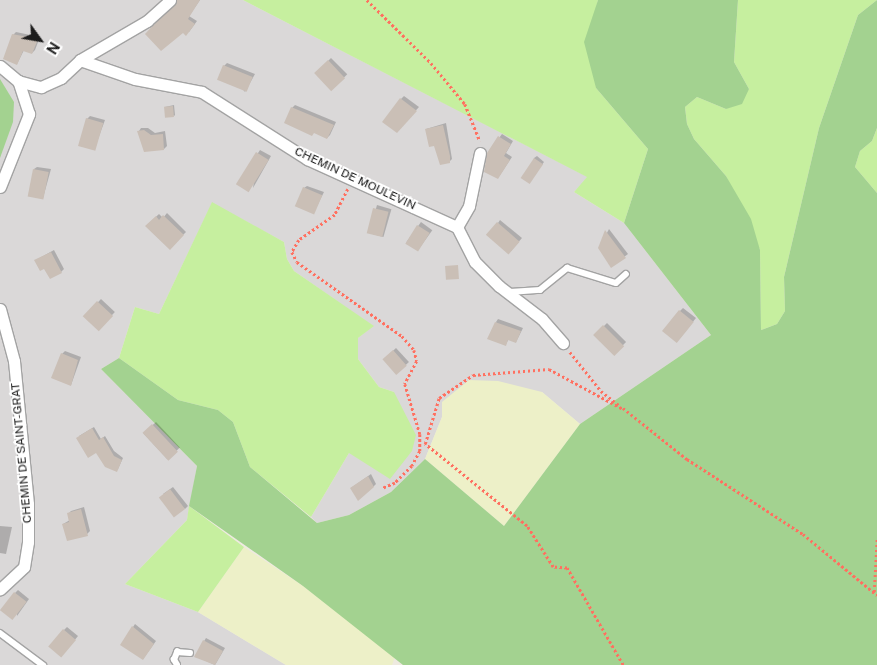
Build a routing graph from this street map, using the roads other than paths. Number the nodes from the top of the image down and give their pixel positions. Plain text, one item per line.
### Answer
1 (170, 0) edge
2 (80, 60) junction
3 (0, 66) edge
4 (18, 81) junction
5 (480, 153) road end
6 (0, 187) edge
7 (457, 227) junction
8 (626, 274) dead end
9 (505, 292) junction
10 (0, 309) edge
11 (563, 343) road end
12 (0, 589) edge
13 (0, 633) edge
14 (190, 653) dead end
15 (43, 665) edge
16 (177, 665) edge

1 - 2 street
2 - 4 street
2 - 7 street, CHEMIN DE MOULEVIN
3 - 4 street
4 - 6 street
5 - 7 street
7 - 9 street
8 - 9 lane
9 - 11 street
10 - 12 street, CHEMIN DE SAINT-GRAT
13 - 15 lane
14 - 16 lane

